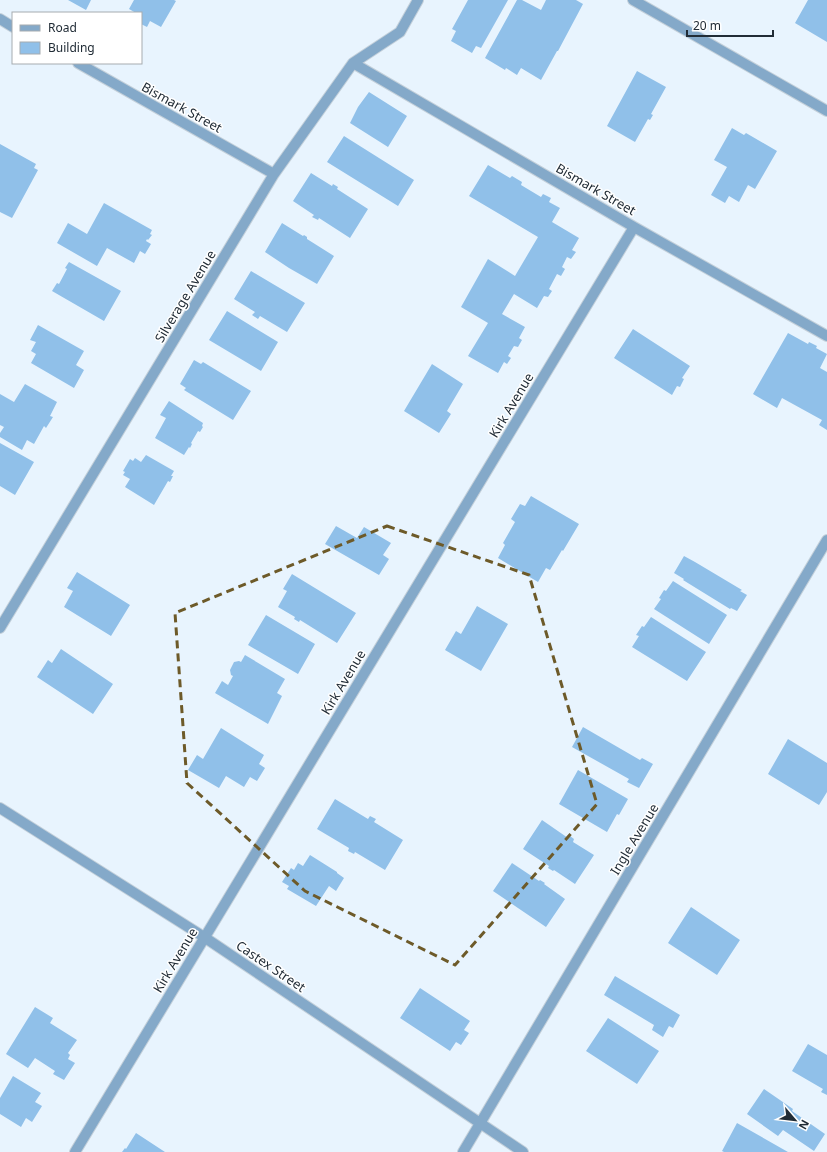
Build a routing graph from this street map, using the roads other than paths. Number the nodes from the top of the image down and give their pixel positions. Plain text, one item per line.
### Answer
1 (418, 0) edge
2 (634, 0) edge
3 (0, 20) edge
4 (12, 26) edge
5 (353, 63) junction
6 (80, 64) edge
7 (827, 110) edge
8 (274, 174) junction
9 (634, 227) junction
10 (827, 336) edge
11 (827, 540) edge
12 (0, 628) edge
13 (0, 808) edge
14 (204, 937) junction
15 (480, 1123) junction
16 (75, 1152) edge
17 (463, 1152) edge
18 (523, 1152) edge

1 - 5 street, Silverage Avenue
2 - 7 street
3 - 4 street
5 - 8 street, Silverage Avenue
5 - 9 street, Bismark Street
6 - 8 street, Bismark Street
8 - 12 street, Silverage Avenue
9 - 10 street, Bismark Street
9 - 14 street, Kirk Avenue
11 - 15 street, Ingle Avenue
13 - 14 street, Castex Street
14 - 15 street, Castex Street
14 - 16 street, Kirk Avenue
15 - 17 street, Ingle Avenue
15 - 18 street, Castex Street

